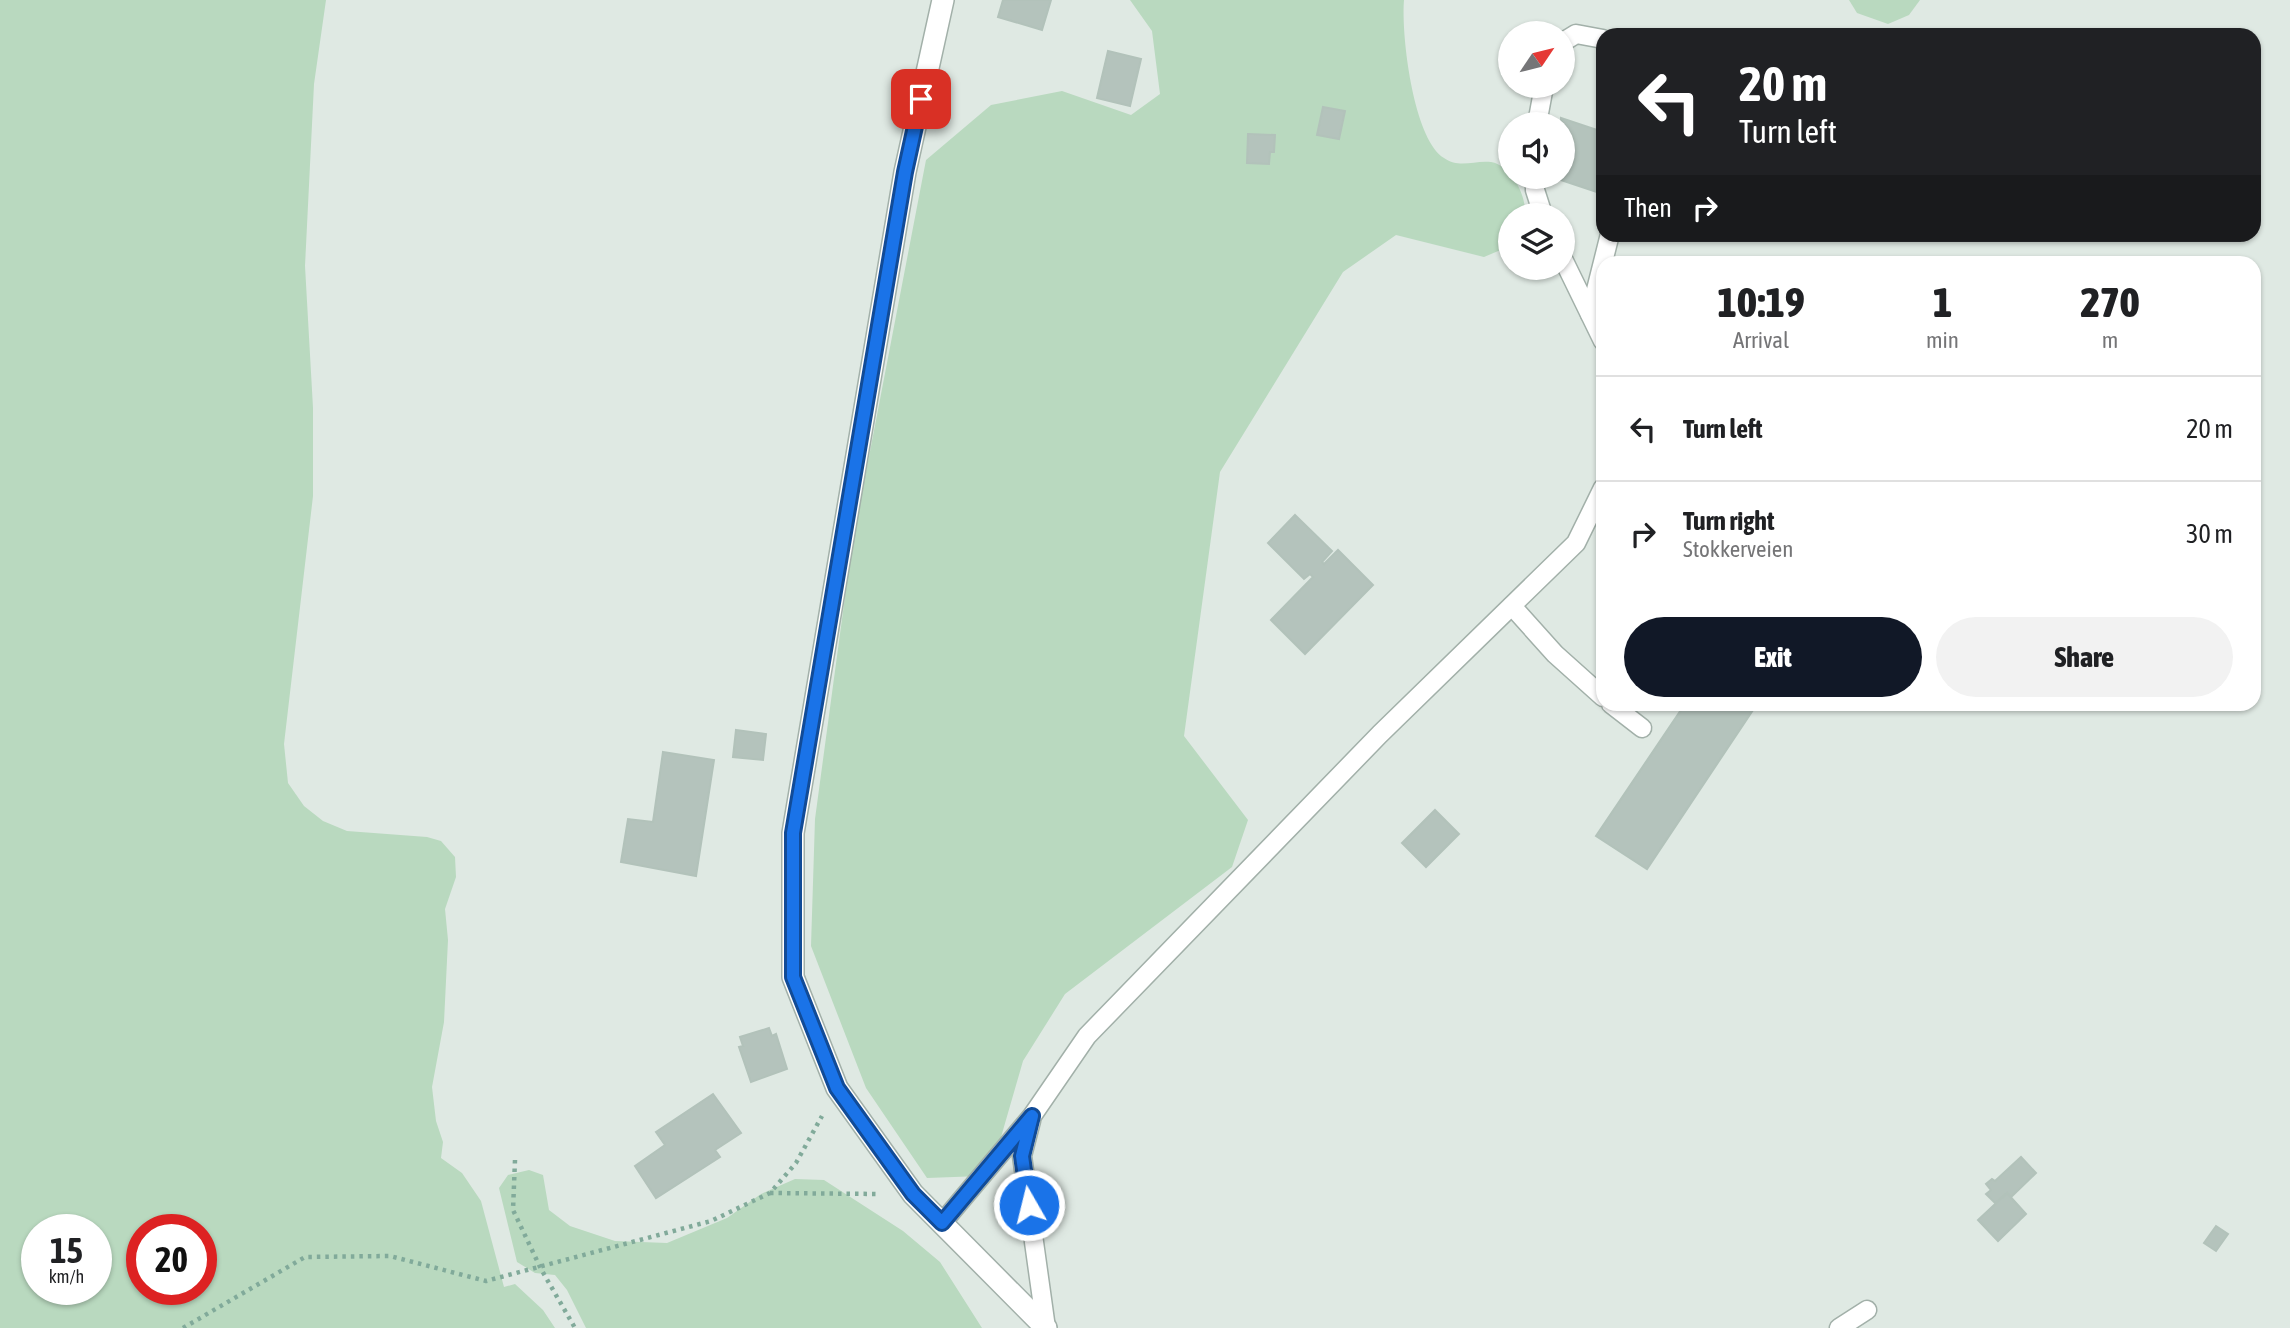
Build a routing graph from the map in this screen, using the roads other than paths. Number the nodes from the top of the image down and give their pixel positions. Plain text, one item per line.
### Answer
1 (943, 0) edge
2 (1575, 35) edge
3 (1596, 38) edge
4 (1574, 280) edge
5 (1596, 290) edge
6 (1590, 314) junction
7 (1596, 326) edge
8 (1596, 502) edge
9 (1511, 606) junction
10 (1596, 690) edge
11 (1620, 711) edge
12 (1642, 728) dead end
13 (1032, 1116) junction
14 (942, 1223) junction
15 (1867, 1310) dead end
16 (1046, 1328) edge
17 (1839, 1328) edge

1 - 14 street
2 - 3 lane
4 - 6 lane
5 - 6 lane
6 - 7 lane
8 - 9 lane
9 - 10 lane
9 - 13 lane
11 - 12 lane
13 - 14 lane
13 - 16 lane
14 - 16 street
15 - 17 lane

